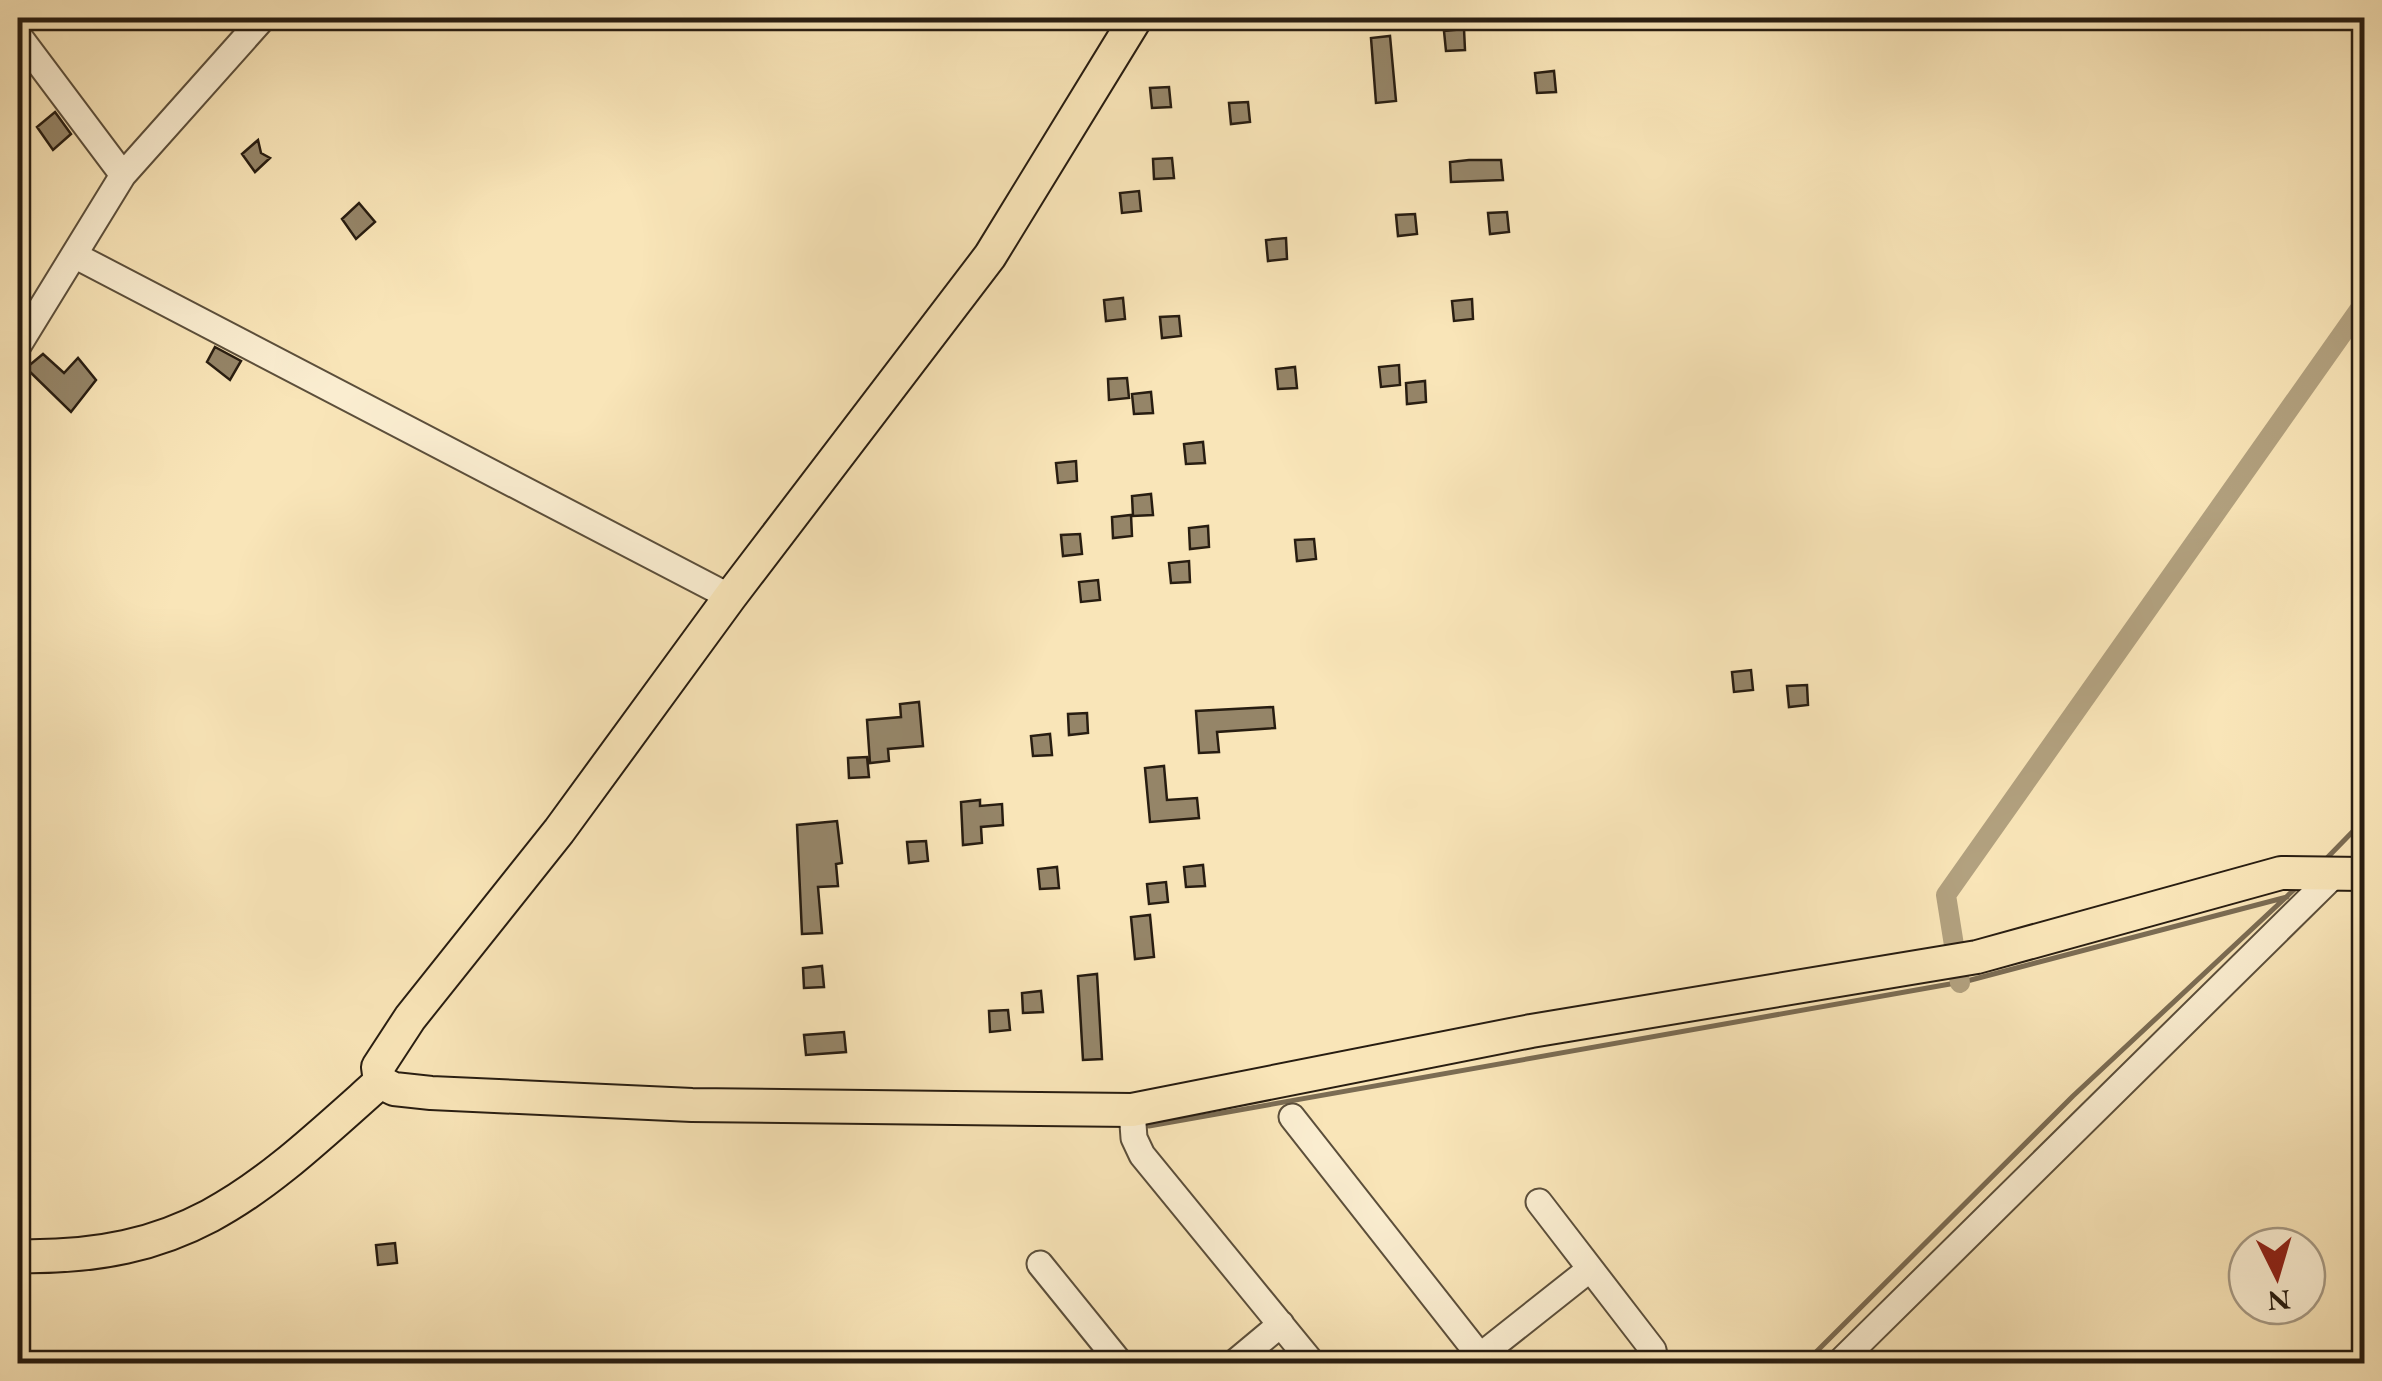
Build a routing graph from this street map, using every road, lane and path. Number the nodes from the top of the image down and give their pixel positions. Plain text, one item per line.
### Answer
1 (263, 18) edge
2 (1136, 18) edge
3 (18, 36) edge
4 (122, 175) junction
5 (74, 255) junction
6 (18, 346) edge
7 (730, 597) junction
8 (2342, 874) edge
9 (380, 1082) junction
10 (1292, 1117) dead end
11 (1133, 1123) junction
12 (1539, 1202) dead end
13 (18, 1256) edge
14 (1040, 1264) dead end
15 (1590, 1269) junction
16 (1281, 1324) junction
17 (1475, 1360) edge
18 (1121, 1364) edge
19 (1233, 1364) edge
20 (1313, 1364) edge
21 (1656, 1364) edge
22 (1838, 1364) edge

1 - 4 street
2 - 7 main road
3 - 4 street
4 - 5 street
5 - 6 street
5 - 7 street
7 - 9 main road
8 - 11 main road
8 - 22 street
9 - 11 main road
9 - 13 main road
10 - 17 street
11 - 16 street
12 - 15 street
14 - 18 street
15 - 17 street
15 - 21 street
16 - 19 street
16 - 20 street

